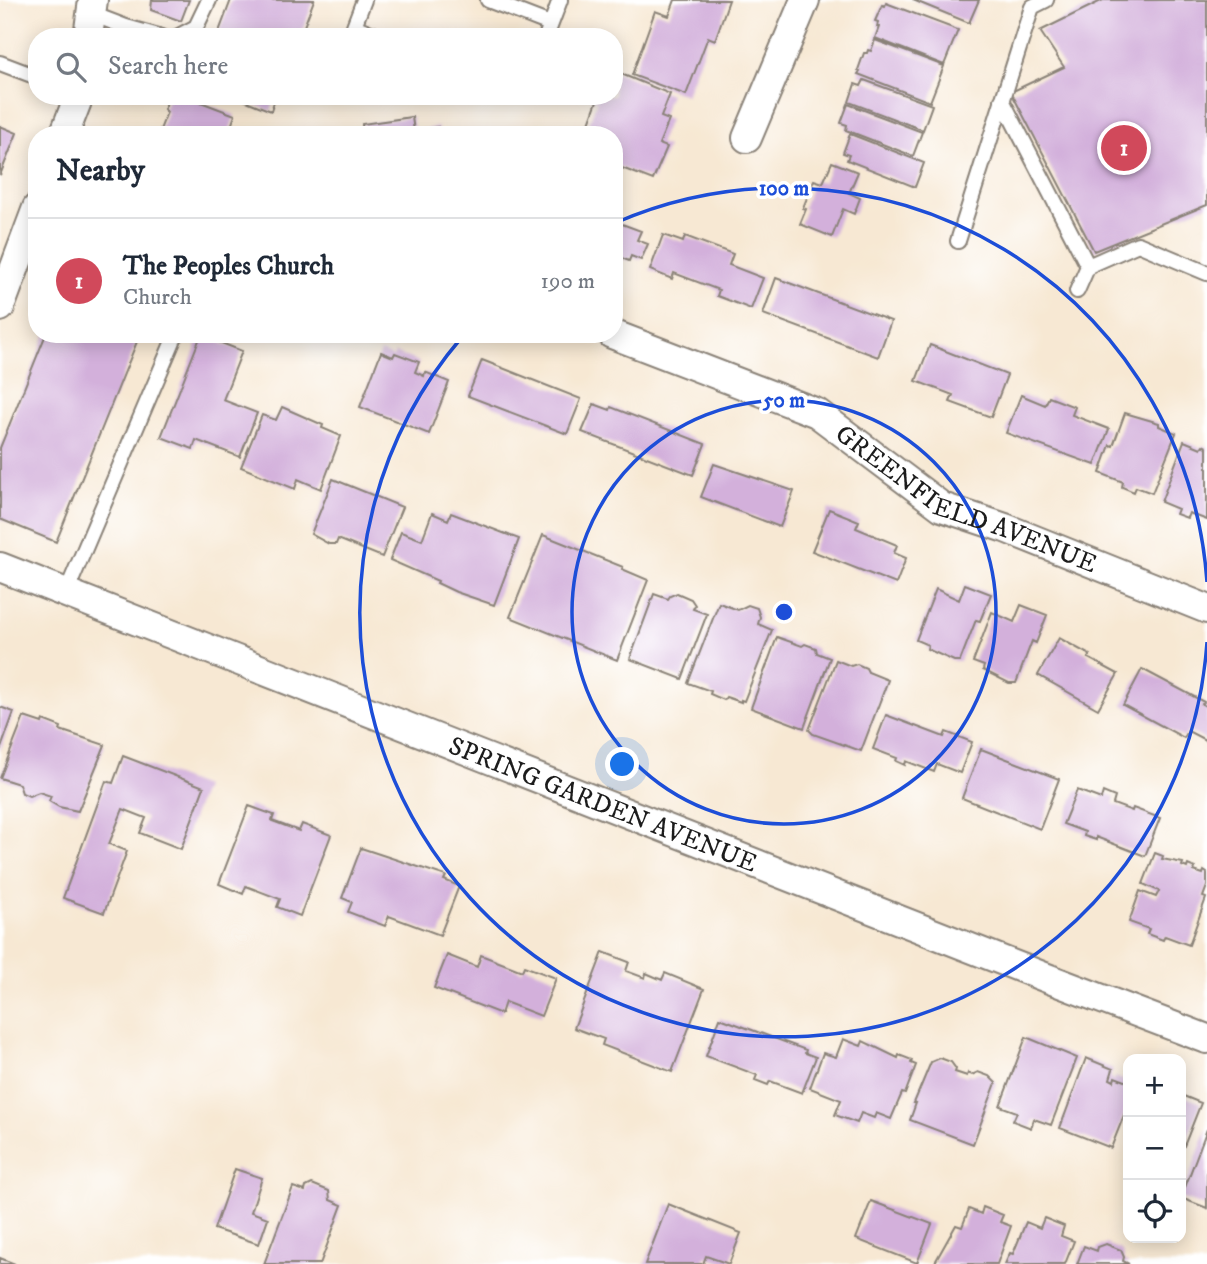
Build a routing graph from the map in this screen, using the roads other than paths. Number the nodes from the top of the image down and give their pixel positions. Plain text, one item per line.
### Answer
1 (209, 0) edge
2 (364, 0) edge
3 (488, 0) edge
4 (559, 0) edge
5 (805, 0) edge
6 (1046, 0) edge
7 (91, 17) edge
8 (130, 28) edge
9 (194, 28) edge
10 (359, 28) edge
11 (542, 28) edge
12 (549, 28) edge
13 (0, 63) edge
14 (28, 74) edge
15 (1002, 100) junction
16 (76, 105) edge
17 (67, 126) edge
18 (747, 138) dead end
19 (28, 232) edge
20 (958, 241) dead end
21 (1088, 266) junction
22 (1207, 273) edge
23 (1077, 291) dead end
24 (0, 307) edge
25 (623, 338) edge
26 (172, 343) edge
27 (0, 567) edge
28 (66, 593) junction
29 (1207, 609) edge
30 (1207, 1039) edge

1 - 9 lane
2 - 10 lane
3 - 11 lane
4 - 12 lane
5 - 18 street
6 - 15 lane
7 - 8 lane
13 - 14 lane
15 - 20 lane
15 - 21 lane
16 - 17 street
19 - 24 street
21 - 22 lane
21 - 23 lane
25 - 29 street, GREENFIELD AVENUE
26 - 28 lane
27 - 28 street, SPRING GARDEN AVENUE
28 - 30 street, SPRING GARDEN AVENUE

